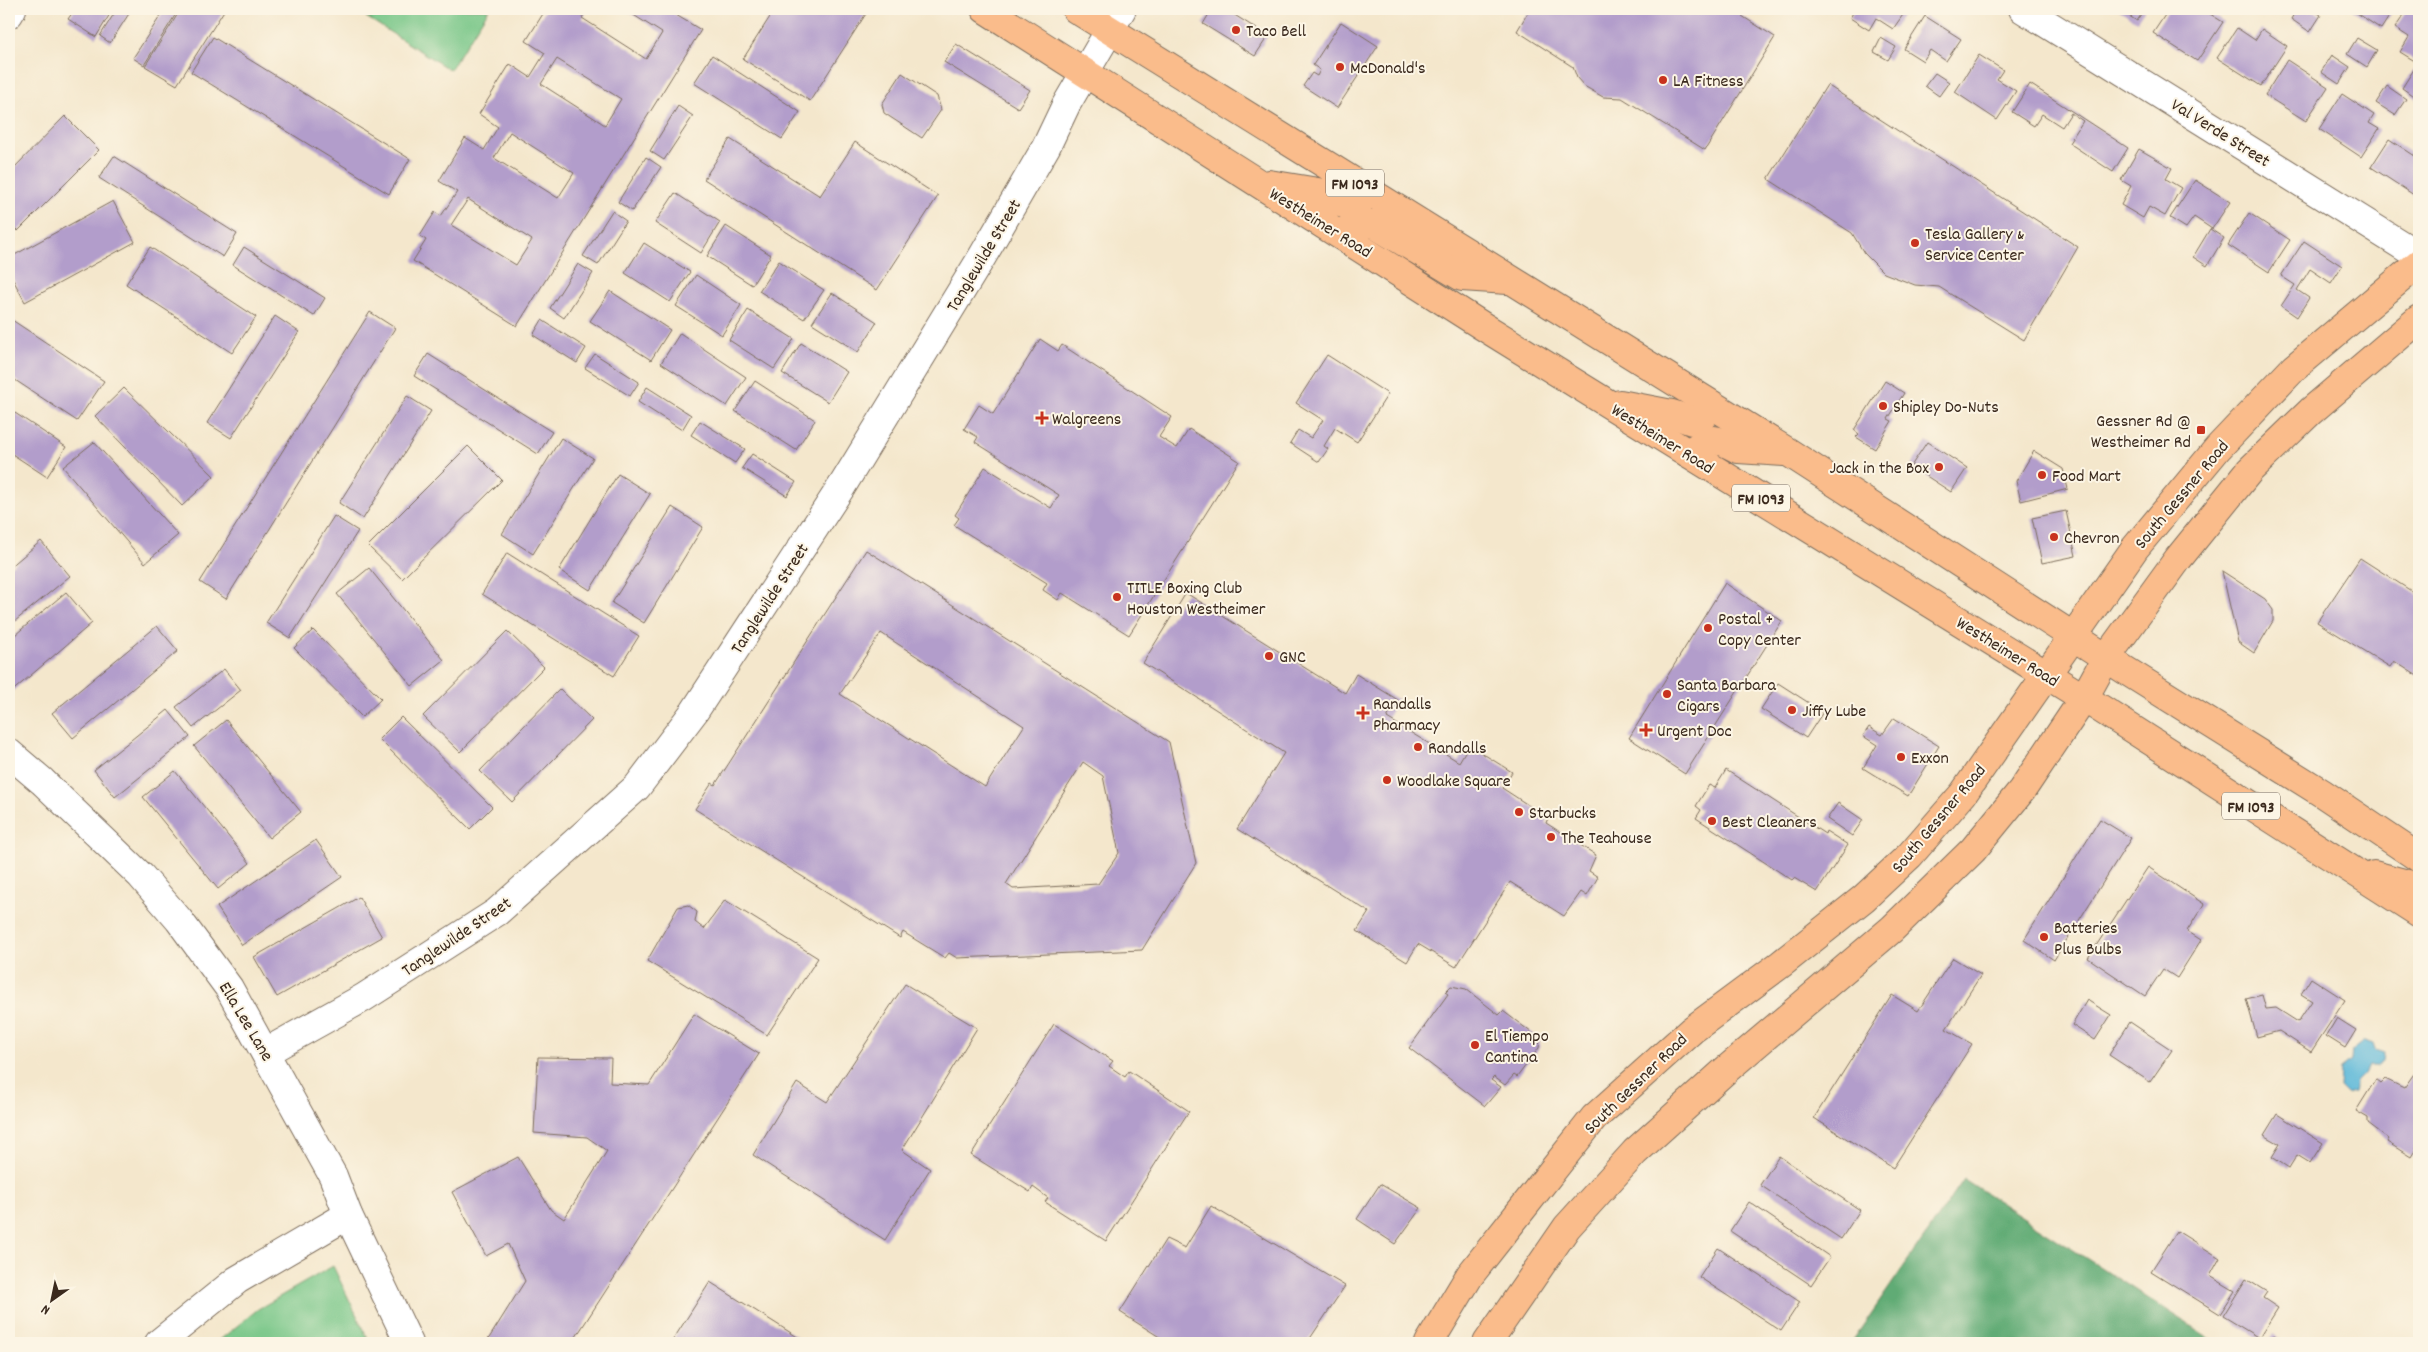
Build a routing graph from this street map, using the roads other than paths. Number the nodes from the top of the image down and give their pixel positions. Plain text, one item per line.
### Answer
1 (12, 9) edge
2 (985, 9) edge
3 (1076, 9) edge
4 (2023, 9) edge
5 (9, 14) edge
6 (1116, 19) edge
7 (1085, 73) junction
8 (1257, 183) junction
9 (1370, 193) junction
10 (1341, 234) junction
11 (2419, 256) edge
12 (2419, 263) edge
13 (1510, 280) junction
14 (2419, 319) edge
15 (2294, 368) junction
16 (1604, 401) junction
17 (1712, 406) junction
18 (2311, 411) junction
19 (1788, 452) junction
20 (1688, 453) junction
21 (2073, 636) junction
22 (2106, 658) junction
23 (2046, 674) junction
24 (2084, 698) junction
25 (9, 754) edge
26 (2419, 858) edge
27 (2348, 868) junction
28 (2419, 887) edge
29 (2419, 913) edge
30 (266, 1052) junction
31 (348, 1215) junction
32 (159, 1343) edge
33 (409, 1343) edge
34 (1429, 1343) edge
35 (1487, 1343) edge

1 - 5 street
2 - 7 main road, Westheimer Road / FM 1093
3 - 6 main road, FM 1093
4 - 11 street, Val Verde Street
6 - 7 street, Tanglewilde Street
6 - 9 main road, FM 1093
7 - 8 main road, Westheimer Road / FM 1093
7 - 30 street, Tanglewilde Street
8 - 9 main road
8 - 10 main road, Westheimer Road / FM 1093
9 - 13 main road, FM 1093
10 - 13 main road
10 - 16 main road, Westheimer Road / FM 1093
12 - 15 main road, South Gessner Road
13 - 17 main road, FM 1093
14 - 18 main road
15 - 18 main road
15 - 21 main road, South Gessner Road
16 - 17 main road
16 - 20 main road, Westheimer Road / FM 1093
17 - 19 main road, FM 1093
18 - 22 main road
19 - 20 main road
19 - 21 main road, FM 1093
20 - 23 main road, Westheimer Road / FM 1093
21 - 22 main road, FM 1093
21 - 23 main road, South Gessner Road
22 - 24 main road
22 - 26 main road, FM 1093
23 - 24 main road, Westheimer Road / FM 1093
23 - 34 main road, South Gessner Road
24 - 27 main road, Westheimer Road / FM 1093
24 - 35 main road
25 - 30 street, Ella Lee Lane
27 - 28 main road
27 - 29 main road, Westheimer Road / FM 1093
30 - 31 street, Ella Lee Lane
31 - 32 street
31 - 33 street, Ella Lee Lane

